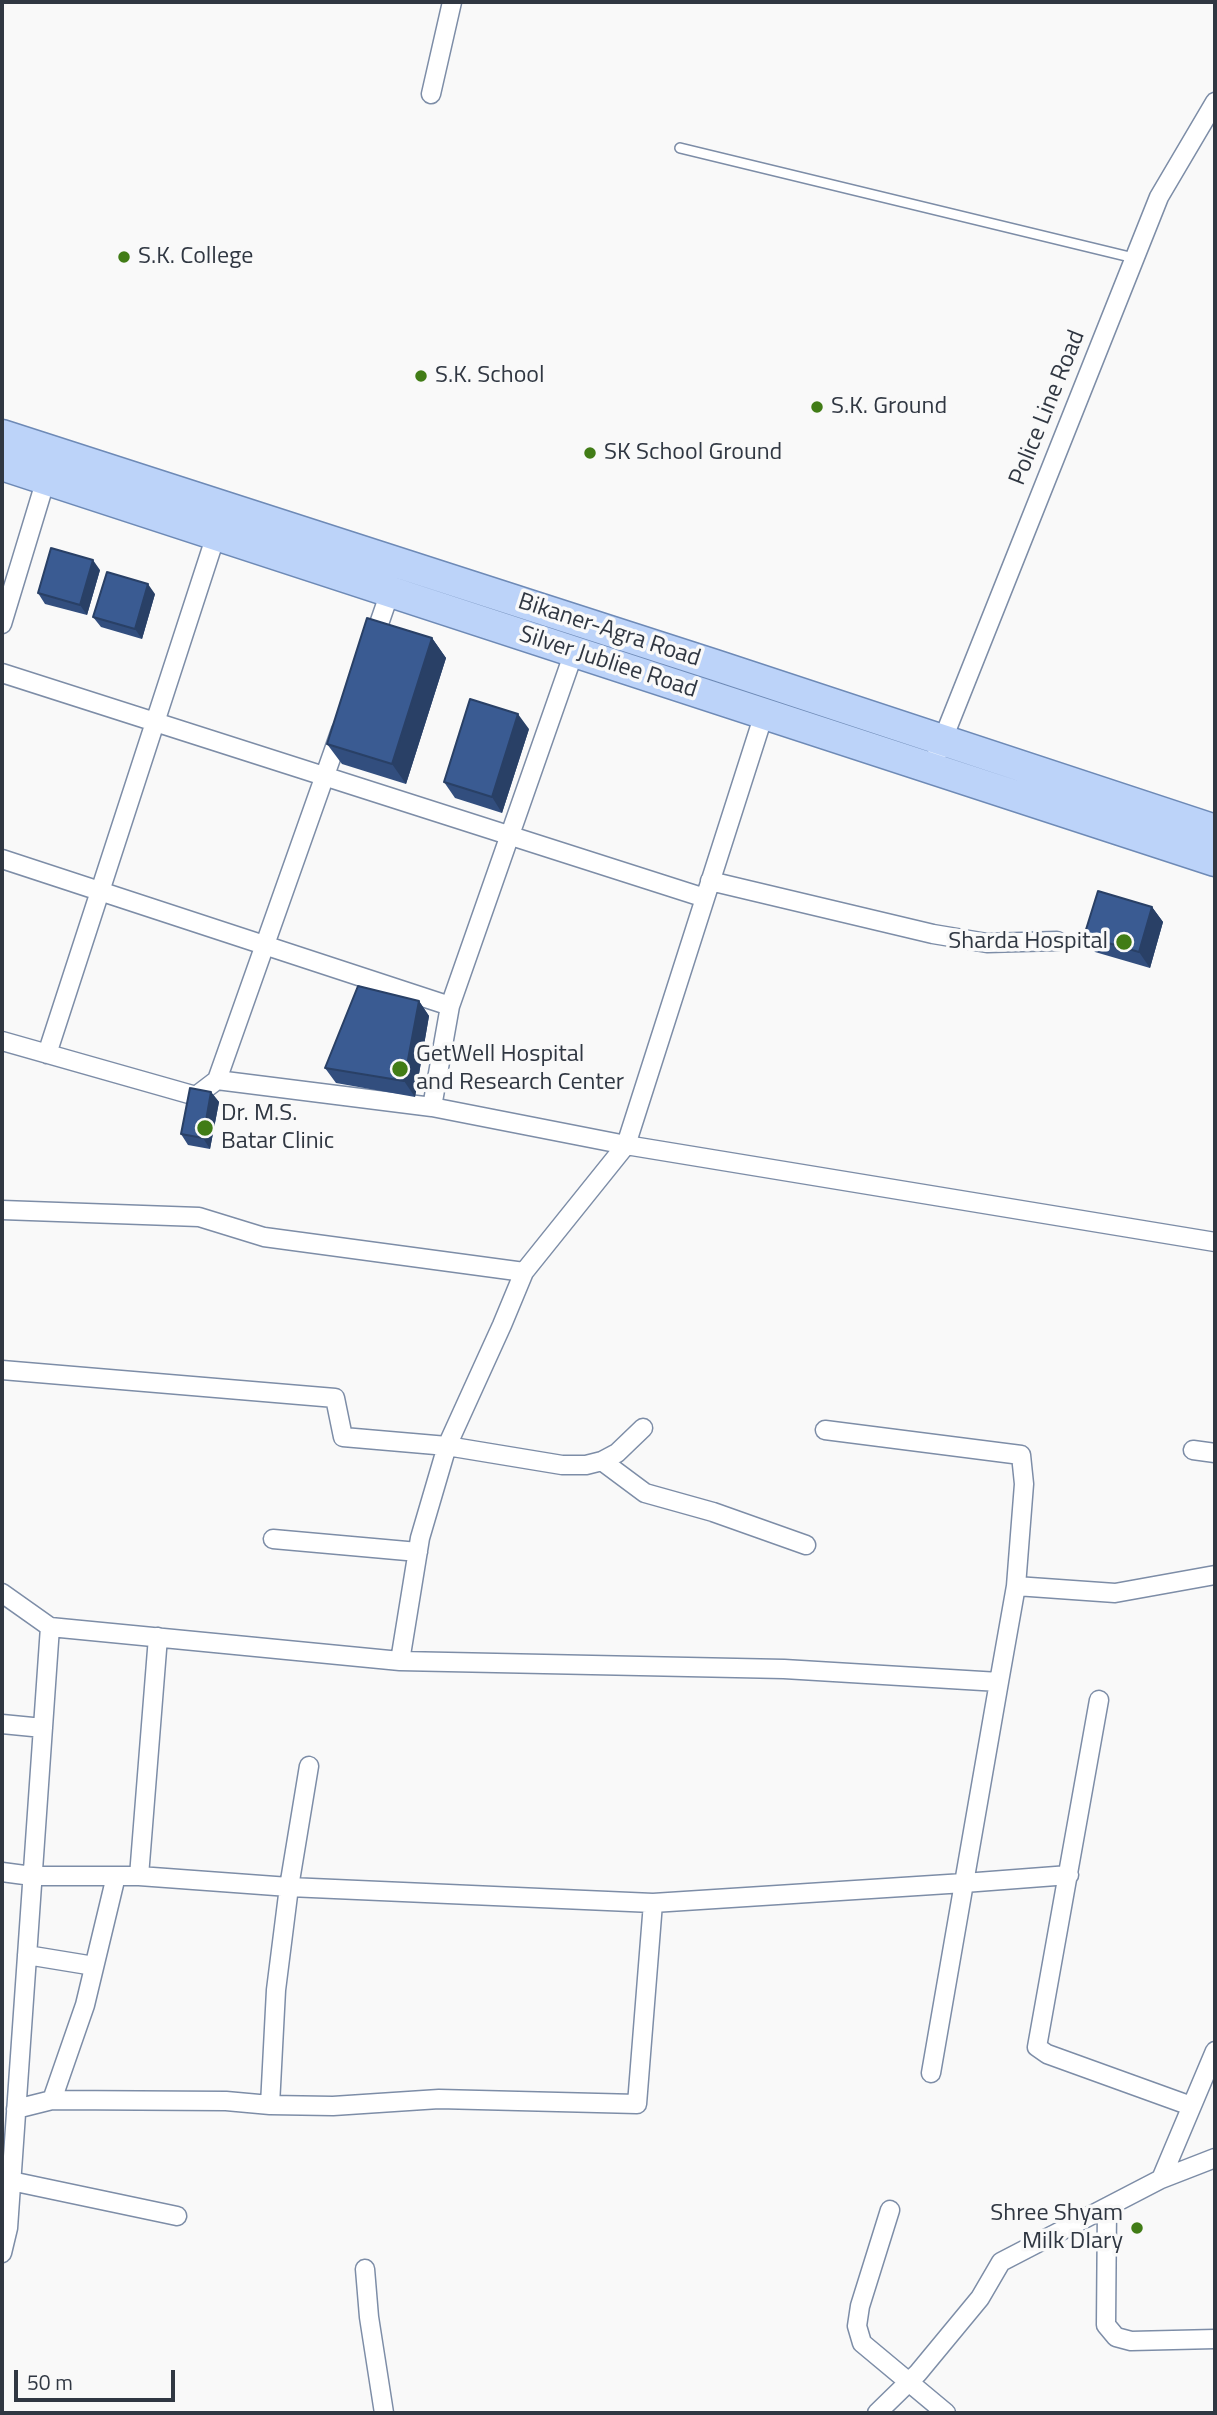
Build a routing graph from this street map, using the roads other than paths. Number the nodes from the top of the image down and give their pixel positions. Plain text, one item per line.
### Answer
1 (452, 2) edge
2 (431, 94) dead end
3 (1215, 102) edge
4 (680, 148) dead end
5 (1134, 258) junction
6 (2, 435) edge
7 (2, 465) edge
8 (46, 479) junction
9 (216, 535) junction
10 (390, 592) junction
11 (2, 624) edge
12 (574, 652) junction
13 (367, 658) edge
14 (2, 673) edge
15 (348, 710) edge
16 (764, 714) junction
17 (157, 722) junction
18 (941, 740) junction
19 (931, 769) junction
20 (325, 776) junction
21 (1215, 830) edge
22 (510, 835) junction
23 (2, 859) edge
24 (1215, 862) edge
25 (707, 889) junction
26 (99, 891) junction
27 (1058, 940) dead end
28 (265, 945) junction
29 (450, 1006) junction
30 (2, 1041) edge
31 (47, 1054) junction
32 (217, 1080) junction
33 (432, 1107) junction
34 (626, 1145) junction
35 (2, 1210) edge
36 (1215, 1242) edge
37 (524, 1272) junction
38 (2, 1370) edge
39 (643, 1428) dead end
40 (825, 1430) dead end
41 (447, 1446) junction
42 (1193, 1450) dead end
43 (1215, 1453) edge
44 (602, 1461) junction
45 (273, 1539) dead end
46 (806, 1545) dead end
47 (418, 1552) junction
48 (1215, 1575) edge
49 (1016, 1586) junction
50 (2, 1593) edge
51 (50, 1627) junction
52 (158, 1637) junction
53 (400, 1661) junction
54 (999, 1682) junction
55 (1099, 1700) dead end
56 (2, 1724) edge
57 (43, 1728) junction
58 (309, 1766) dead end
59 (2, 1872) edge
60 (1069, 1875) junction
61 (32, 1876) junction
62 (116, 1876) junction
63 (139, 1876) junction
64 (964, 1883) junction
65 (289, 1887) junction
66 (653, 1903) junction
67 (27, 1955) junction
68 (94, 1966) junction
69 (1215, 2051) edge
70 (931, 2073) dead end
71 (52, 2100) junction
72 (270, 2105) junction
73 (1191, 2106) junction
74 (16, 2109) junction
75 (1215, 2158) edge
76 (1161, 2179) junction
77 (11, 2182) junction
78 (1107, 2207) junction
79 (890, 2210) dead end
80 (177, 2216) dead end
81 (5, 2227) edge
82 (2, 2252) edge
83 (365, 2269) dead end
84 (1215, 2339) edge
85 (908, 2382) junction
86 (384, 2413) edge
87 (877, 2413) edge
88 (946, 2413) edge

1 - 2 street
3 - 5 street, Police Line Road
4 - 5 lane
5 - 18 street, Police Line Road
6 - 18 main road, Bikaner-Agra Road
7 - 8 main road, Silver Jubliee Road
8 - 9 main road, Silver Jubliee Road
8 - 11 street
9 - 10 main road, Silver Jubliee Road
9 - 17 street
10 - 12 main road, Silver Jubliee Road
10 - 13 street
12 - 16 main road, Silver Jubliee Road
12 - 22 street
14 - 17 street
15 - 20 street
16 - 19 main road, Silver Jubliee Road
16 - 25 street
17 - 20 street
17 - 26 street
18 - 19 street, Police Line Road
18 - 21 main road, Bikaner-Agra Road
19 - 24 main road, Silver Jubliee Road
20 - 22 street
20 - 28 street
22 - 25 street
22 - 29 street
23 - 26 street
25 - 27 street
25 - 34 street
26 - 28 street
26 - 31 street
28 - 29 street
28 - 32 street
29 - 33 street
30 - 31 street
31 - 32 street
32 - 33 street
33 - 34 street
34 - 36 street
34 - 37 street
35 - 37 street
37 - 41 street
38 - 41 street
39 - 44 street
40 - 49 street
41 - 44 street
41 - 47 street
42 - 43 street
44 - 46 street
45 - 47 street
47 - 53 street
48 - 49 street
49 - 54 street
50 - 51 street
51 - 52 street
51 - 57 street
52 - 53 street
52 - 63 street
53 - 54 street
54 - 64 street
55 - 60 street
56 - 57 street
57 - 61 street
58 - 65 street
59 - 61 street
60 - 64 street
60 - 73 street
61 - 62 street
61 - 67 street
62 - 63 street
62 - 68 street
63 - 65 street
64 - 66 street
64 - 70 street
65 - 66 street
65 - 72 street
66 - 72 street
67 - 68 street
67 - 74 street
68 - 71 street
69 - 73 street
71 - 72 street
71 - 74 street
73 - 76 street
74 - 77 street
75 - 76 street
76 - 78 street
77 - 80 street
77 - 81 street
78 - 84 street
78 - 85 street
79 - 85 street
81 - 82 street
83 - 86 street
85 - 87 street
85 - 88 street

